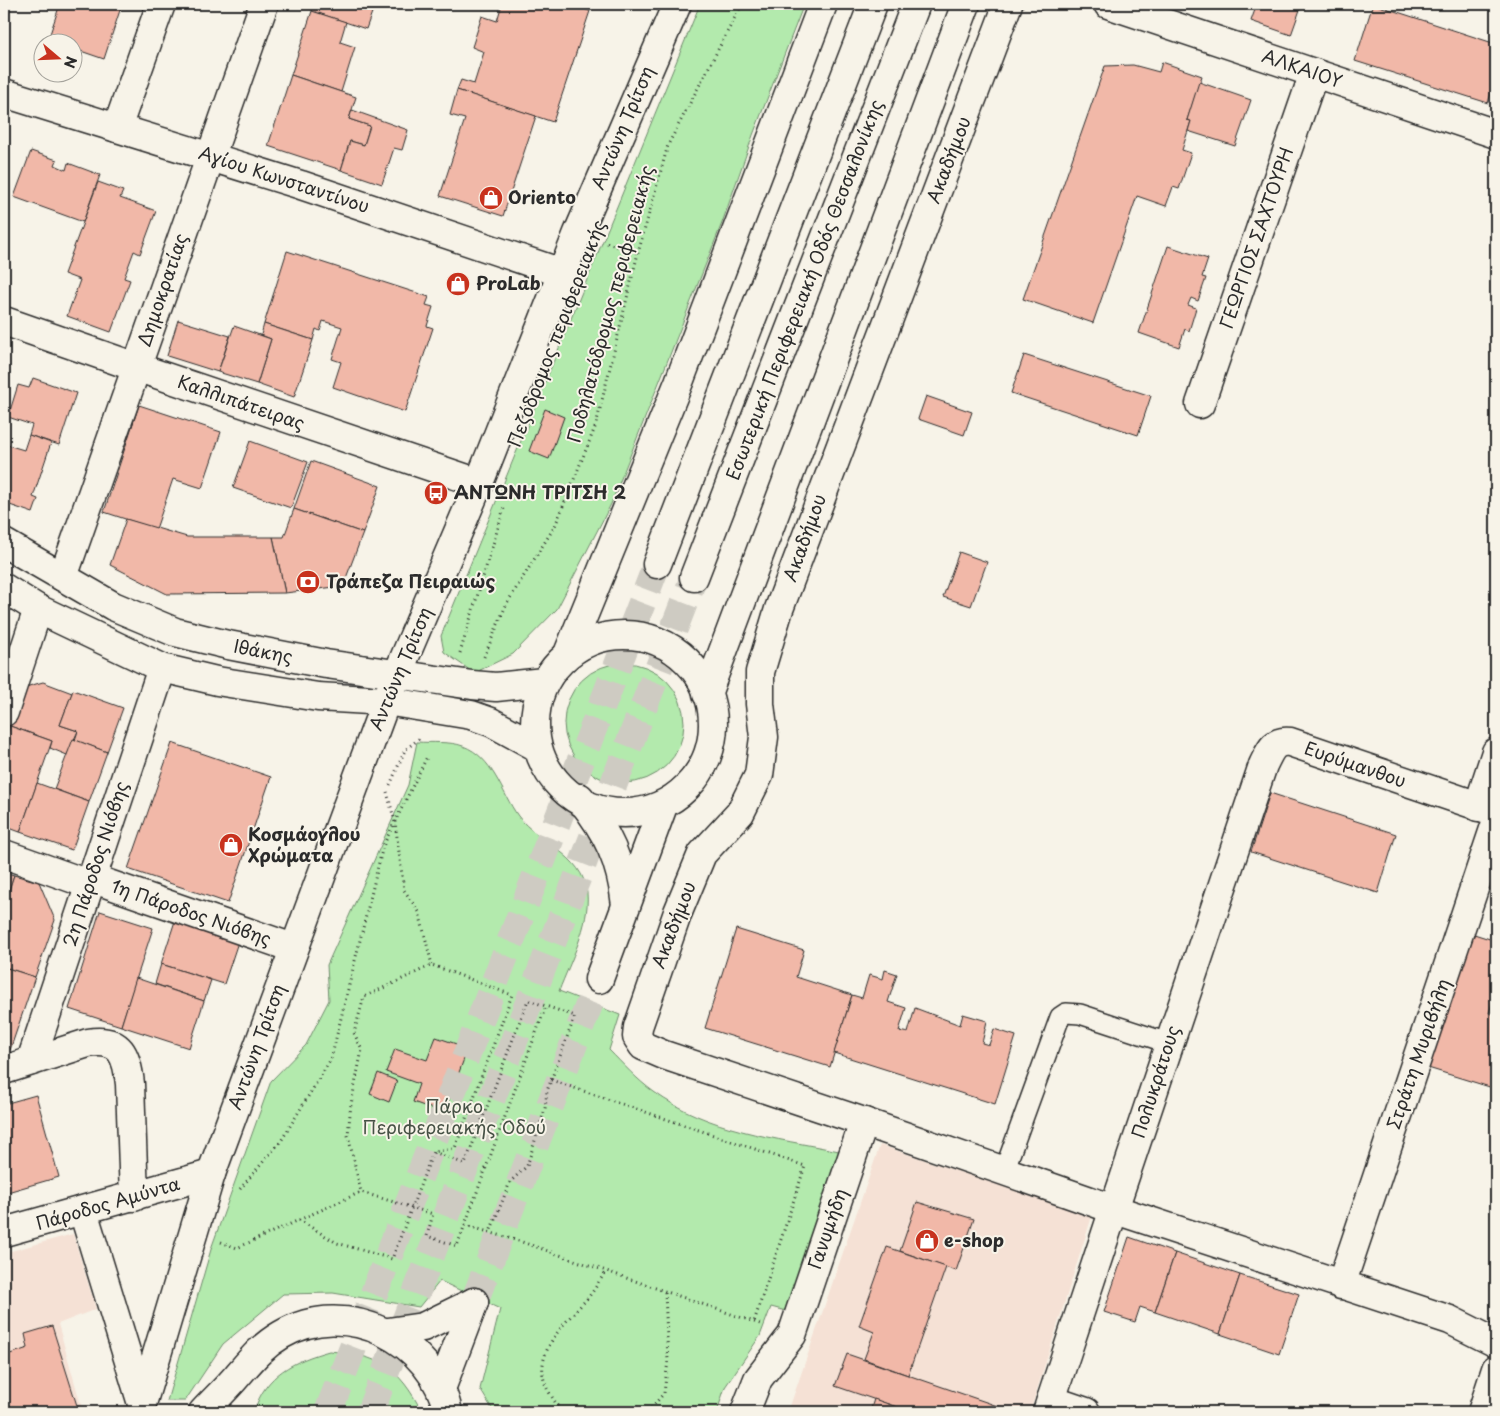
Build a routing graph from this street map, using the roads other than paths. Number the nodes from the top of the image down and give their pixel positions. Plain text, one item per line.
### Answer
1 (162, 4) edge
2 (264, 4) edge
3 (677, 4) edge
4 (823, 4) edge
5 (873, 4) edge
6 (916, 4) edge
7 (966, 4) edge
8 (1008, 4) edge
9 (1108, 4) edge
10 (1314, 72) junction
11 (4, 93) edge
12 (117, 128) junction
13 (1496, 134) edge
14 (209, 156) junction
15 (562, 273) junction
16 (4, 321) edge
17 (136, 367) junction
18 (1200, 404) dead end
19 (479, 483) junction
20 (4, 543) edge
21 (657, 564) tunnel mouth
22 (63, 577) junction
23 (694, 577) tunnel mouth
24 (4, 588) edge
25 (38, 609) junction
26 (569, 651) junction
27 (162, 668) junction
28 (399, 674) junction
29 (544, 682) junction
30 (707, 694) junction
31 (386, 701) junction
32 (4, 712) edge
33 (537, 747) junction
34 (1269, 752) joint
35 (1496, 752) edge
36 (580, 798) junction
37 (663, 806) junction
38 (1490, 814) edge
39 (4, 854) edge
40 (91, 878) junction
41 (626, 907) junction
42 (293, 948) junction
43 (599, 980) tunnel mouth
44 (1168, 1043) junction
45 (31, 1062) junction
46 (4, 1070) edge
47 (864, 1122) junction
48 (1004, 1171) junction
49 (211, 1174) junction
50 (134, 1197) junction
51 (1116, 1210) junction
52 (83, 1211) junction
53 (4, 1232) edge
54 (1341, 1285) junction
55 (388, 1332) junction
56 (1496, 1343) edge
57 (1496, 1370) edge
58 (238, 1376) junction
59 (446, 1406) edge
60 (1049, 1406) edge
61 (203, 1412) edge
62 (226, 1412) edge
63 (745, 1412) edge
64 (1086, 1412) edge
65 (1482, 1412) edge

1 - 12 main road
2 - 14 main road, Δημοκρατίας
3 - 15 main road, Αντώνη Τρίτση
4 - 26 main road
5 - 21 main road
6 - 23 main road, Εσωτερική Περιφερειακή Οδός Θεσσαλονίκης
7 - 30 main road
8 - 47 main road, Ακαδήμου
9 - 10 main road, ΑΛΚΑΙΟΥ
10 - 13 main road, ΑΛΚΑΙΟΥ
10 - 18 main road, ΓΕΩΡΓΙΟΣ ΣΑΧΤΟΥΡΗ
11 - 12 main road, Αγίου Κωνσταντίνου
12 - 14 main road, Αγίου Κωνσταντίνου
14 - 15 main road, Αγίου Κωνσταντίνου
14 - 17 main road, Δημοκρατίας
15 - 19 main road, Αντώνη Τρίτση
16 - 17 main road, Καλλιπάτειρας
17 - 19 main road, Καλλιπάτειρας
17 - 22 main road, Δημοκρατίας
19 - 28 main road, Αντώνη Τρίτση
20 - 22 main road, Ιθάκης
22 - 28 main road, Ιθάκης
24 - 25 main road, Ιθάκης
25 - 27 main road, Ιθάκης
25 - 32 main road
26 - 29 main road
26 - 30 main road
27 - 31 main road, Ιθάκης
27 - 40 main road, 2η Πάροδος Νιόβης
28 - 29 main road, Ιθάκης
28 - 31 main road, Αντώνη Τρίτση
29 - 33 main road
30 - 37 main road
31 - 33 main road, Ιθάκης
31 - 42 main road, Αντώνη Τρίτση
33 - 36 main road
34 - 38 main road, Ευρύμανθου
34 - 44 main road, Πολυκράτους
35 - 38 main road, Στράτη Μυριβήλη
36 - 37 main road
36 - 41 main road
37 - 41 main road
38 - 54 main road, Στράτη Μυριβήλη
39 - 40 main road, 1η Πάροδος Νιόβης
40 - 42 main road, 1η Πάροδος Νιόβης
40 - 45 main road, 2η Πάροδος Νιόβης
41 - 43 main road
42 - 49 main road, Αντώνη Τρίτση
44 - 48 lane
44 - 51 main road, Πολυκράτους
45 - 46 main road
45 - 50 main road
47 - 48 main road, Ακαδήμου
47 - 63 main road, Γανυμήδη
48 - 51 main road, Ακαδήμου
49 - 50 main road, Πάροδος Αμύντα
49 - 52 main road, Αντώνη Τρίτση
50 - 52 main road, Πάροδος Αμύντα
51 - 54 main road, Ακαδήμου
51 - 60 main road, Πολυκράτους
52 - 53 main road, Πάροδος Αμύντα
54 - 56 main road, Ακαδήμου
55 - 58 main road
55 - 59 main road
55 - 59 main road
57 - 65 main road
58 - 61 main road
58 - 62 main road
60 - 64 main road

